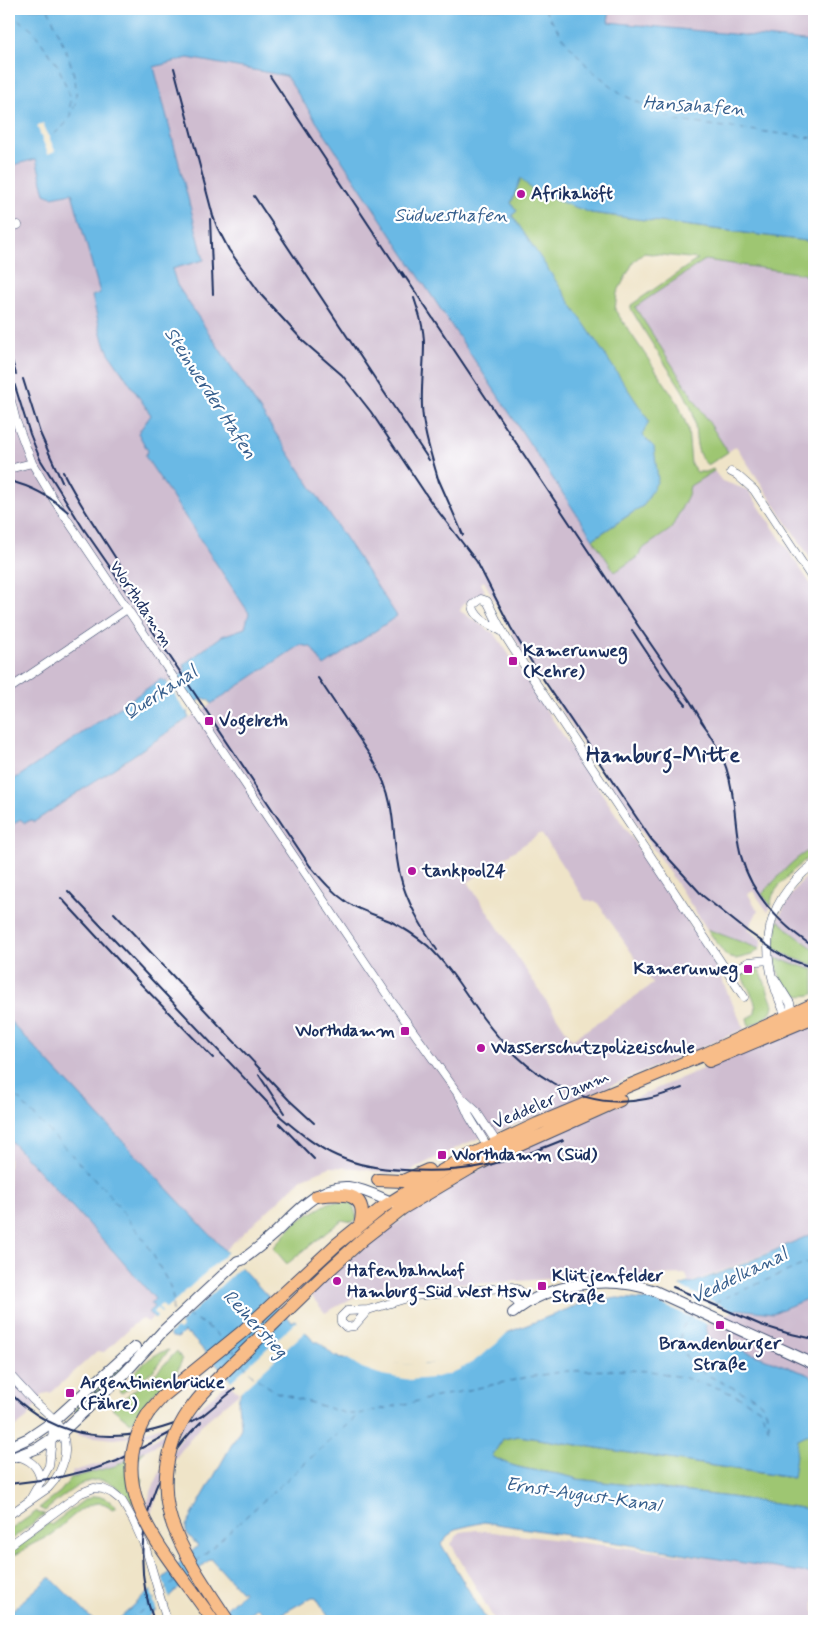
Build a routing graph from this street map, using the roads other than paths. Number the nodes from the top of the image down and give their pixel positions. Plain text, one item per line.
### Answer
1 (18, 225) dead end
2 (9, 227) edge
3 (9, 393) edge
4 (32, 463) junction
5 (9, 470) edge
6 (731, 472) dead end
7 (814, 581) edge
8 (127, 609) junction
9 (503, 632) junction
10 (9, 689) edge
11 (814, 864) edge
12 (768, 960) junction
13 (729, 973) junction
14 (744, 996) dead end
15 (814, 1004) edge
16 (814, 1017) edge
17 (790, 1019) junction
18 (495, 1150) junction
19 (474, 1153) junction
20 (378, 1180) joint
21 (317, 1196) junction
22 (398, 1202) junction
23 (360, 1225) junction
24 (522, 1307) joint
25 (368, 1310) dead end
26 (135, 1347) dead end
27 (814, 1364) edge
28 (9, 1374) edge
29 (53, 1421) junction
30 (62, 1432) junction
31 (53, 1439) junction
32 (9, 1447) edge
33 (13, 1457) edge
34 (41, 1481) junction
35 (30, 1499) junction
36 (9, 1515) edge
37 (9, 1546) edge
38 (168, 1621) edge
39 (213, 1621) edge
40 (228, 1621) edge

1 - 2 street
3 - 4 street, Worthdamm
4 - 5 street
4 - 8 street, Worthdamm
6 - 7 street
8 - 10 street
8 - 18 street, Worthdamm
9 - 9 street
9 - 13 street
11 - 12 street
12 - 13 street
12 - 17 street
13 - 14 street
15 - 17 main road, Veddeler Damm
16 - 17 main road, Veddeler Damm
17 - 18 main road, Veddeler Damm
18 - 19 main road, Veddeler Damm
18 - 22 main road, Veddeler Damm
19 - 20 main road
19 - 22 main road, Veddeler Damm
20 - 22 street
21 - 22 street
21 - 23 main road
21 - 30 street
22 - 23 main road, Veddeler Damm
22 - 40 main road, Veddeler Damm, bridge
23 - 39 main road, Veddeler Damm, bridge
24 - 25 street
24 - 27 street
26 - 29 street
28 - 29 street
29 - 30 street
29 - 31 street
29 - 32 street
30 - 31 street
30 - 35 street
31 - 33 street
31 - 34 street
33 - 34 street
34 - 35 street
35 - 36 street
37 - 38 street

